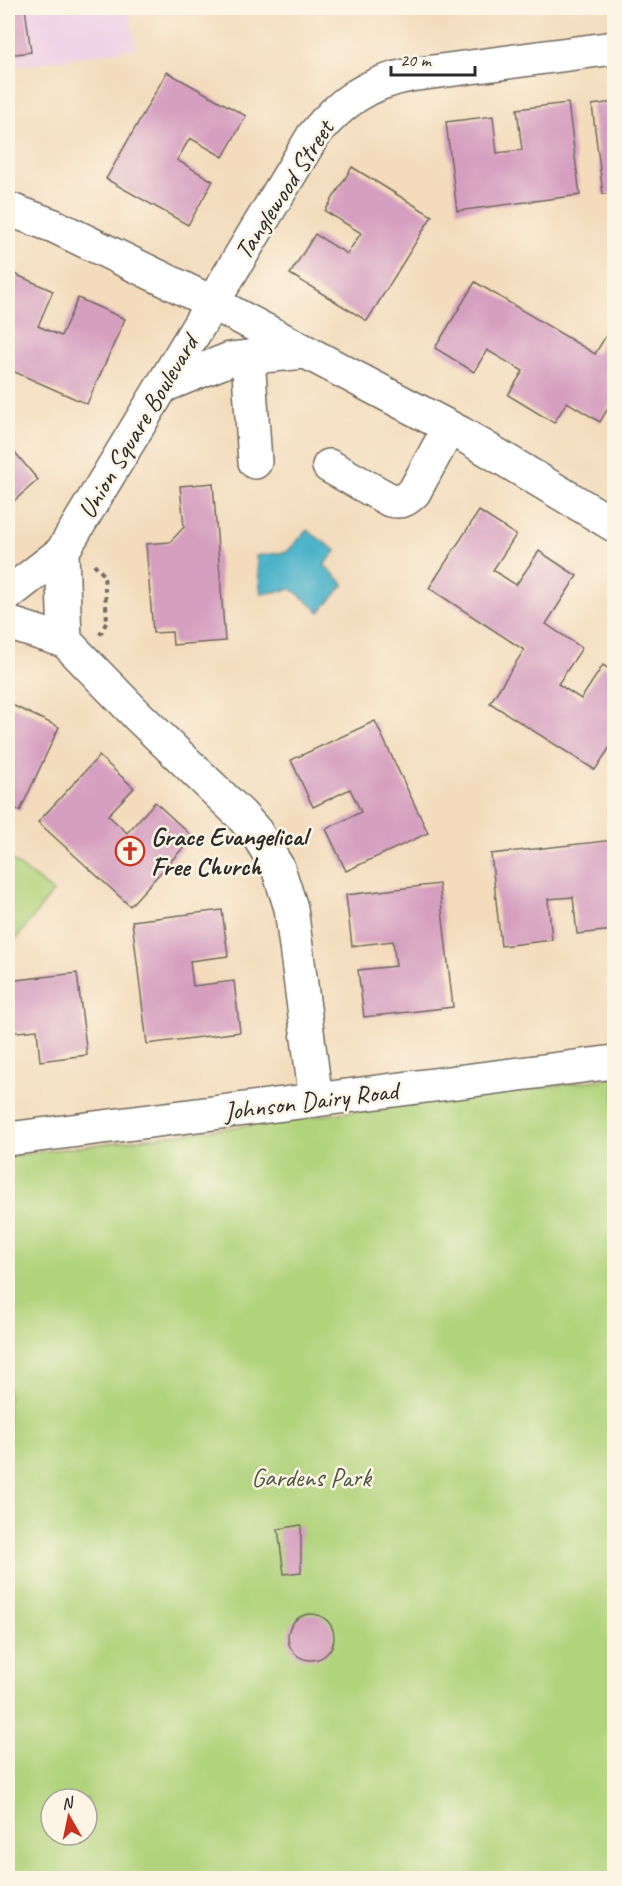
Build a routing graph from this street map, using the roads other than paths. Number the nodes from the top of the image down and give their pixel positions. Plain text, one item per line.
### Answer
1 (615, 48) edge
2 (8, 210) edge
3 (213, 303) junction
4 (305, 352) junction
5 (248, 357) junction
6 (163, 386) junction
7 (449, 428) junction
8 (255, 462) dead end
9 (329, 466) dead end
10 (615, 525) edge
11 (63, 552) junction
12 (8, 594) edge
13 (8, 623) edge
14 (65, 641) junction
15 (615, 1062) edge
16 (316, 1100) junction
17 (8, 1139) edge

1 - 3 street, Tanglewood Street
2 - 3 street
3 - 4 street
3 - 6 street, Union Square Boulevard
4 - 5 street
4 - 7 street
5 - 6 street
5 - 8 street
6 - 11 street, Union Square Boulevard
7 - 9 street
7 - 10 street
11 - 12 street, Union Square Boulevard
11 - 14 street
13 - 14 street
14 - 16 street
15 - 16 street, Johnson Dairy Road
16 - 17 street, Johnson Dairy Road

